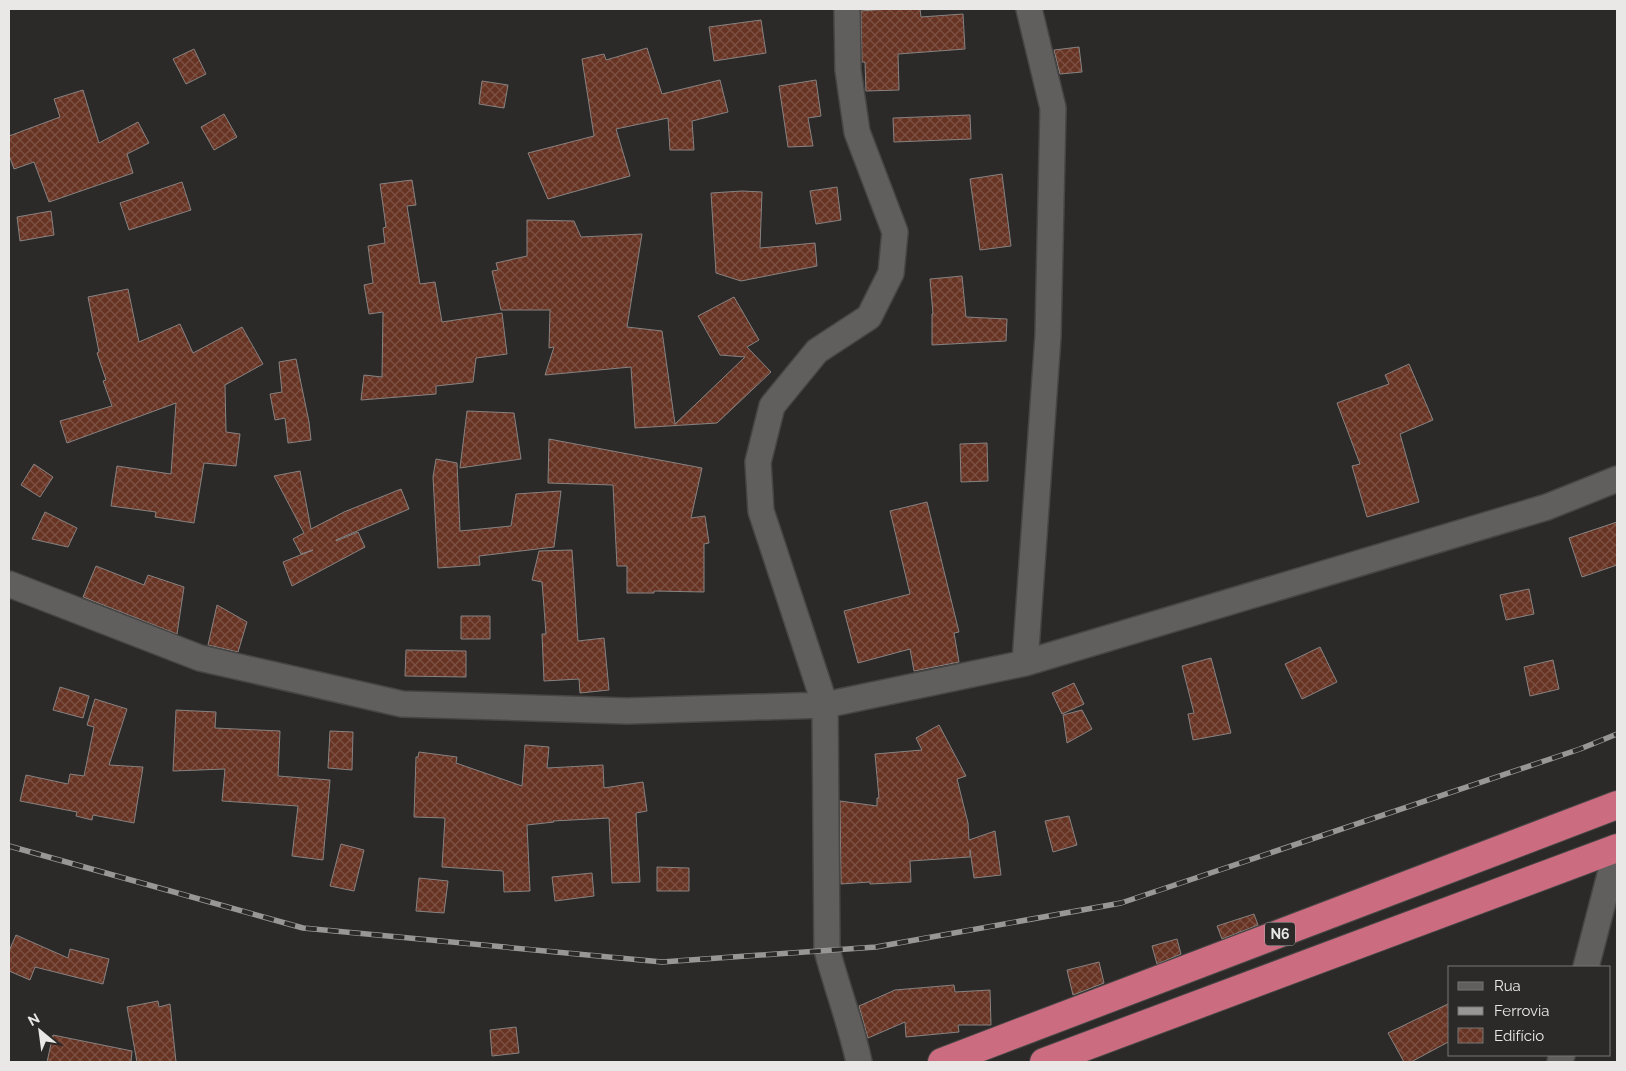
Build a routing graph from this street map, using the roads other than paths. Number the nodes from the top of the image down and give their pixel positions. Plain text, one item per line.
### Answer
1 (847, 9) edge
2 (1028, 9) edge
3 (1617, 479) edge
4 (9, 584) edge
5 (1025, 663) junction
6 (825, 705) junction
7 (1617, 805) edge
8 (1617, 848) edge
9 (1586, 966) edge
10 (858, 1062) edge
11 (942, 1062) edge
12 (1044, 1062) edge

1 - 6 street
2 - 5 street
3 - 5 street
4 - 6 street
5 - 6 street
6 - 10 street
7 - 11 highway, N6
8 - 9 street
8 - 12 highway, N6

